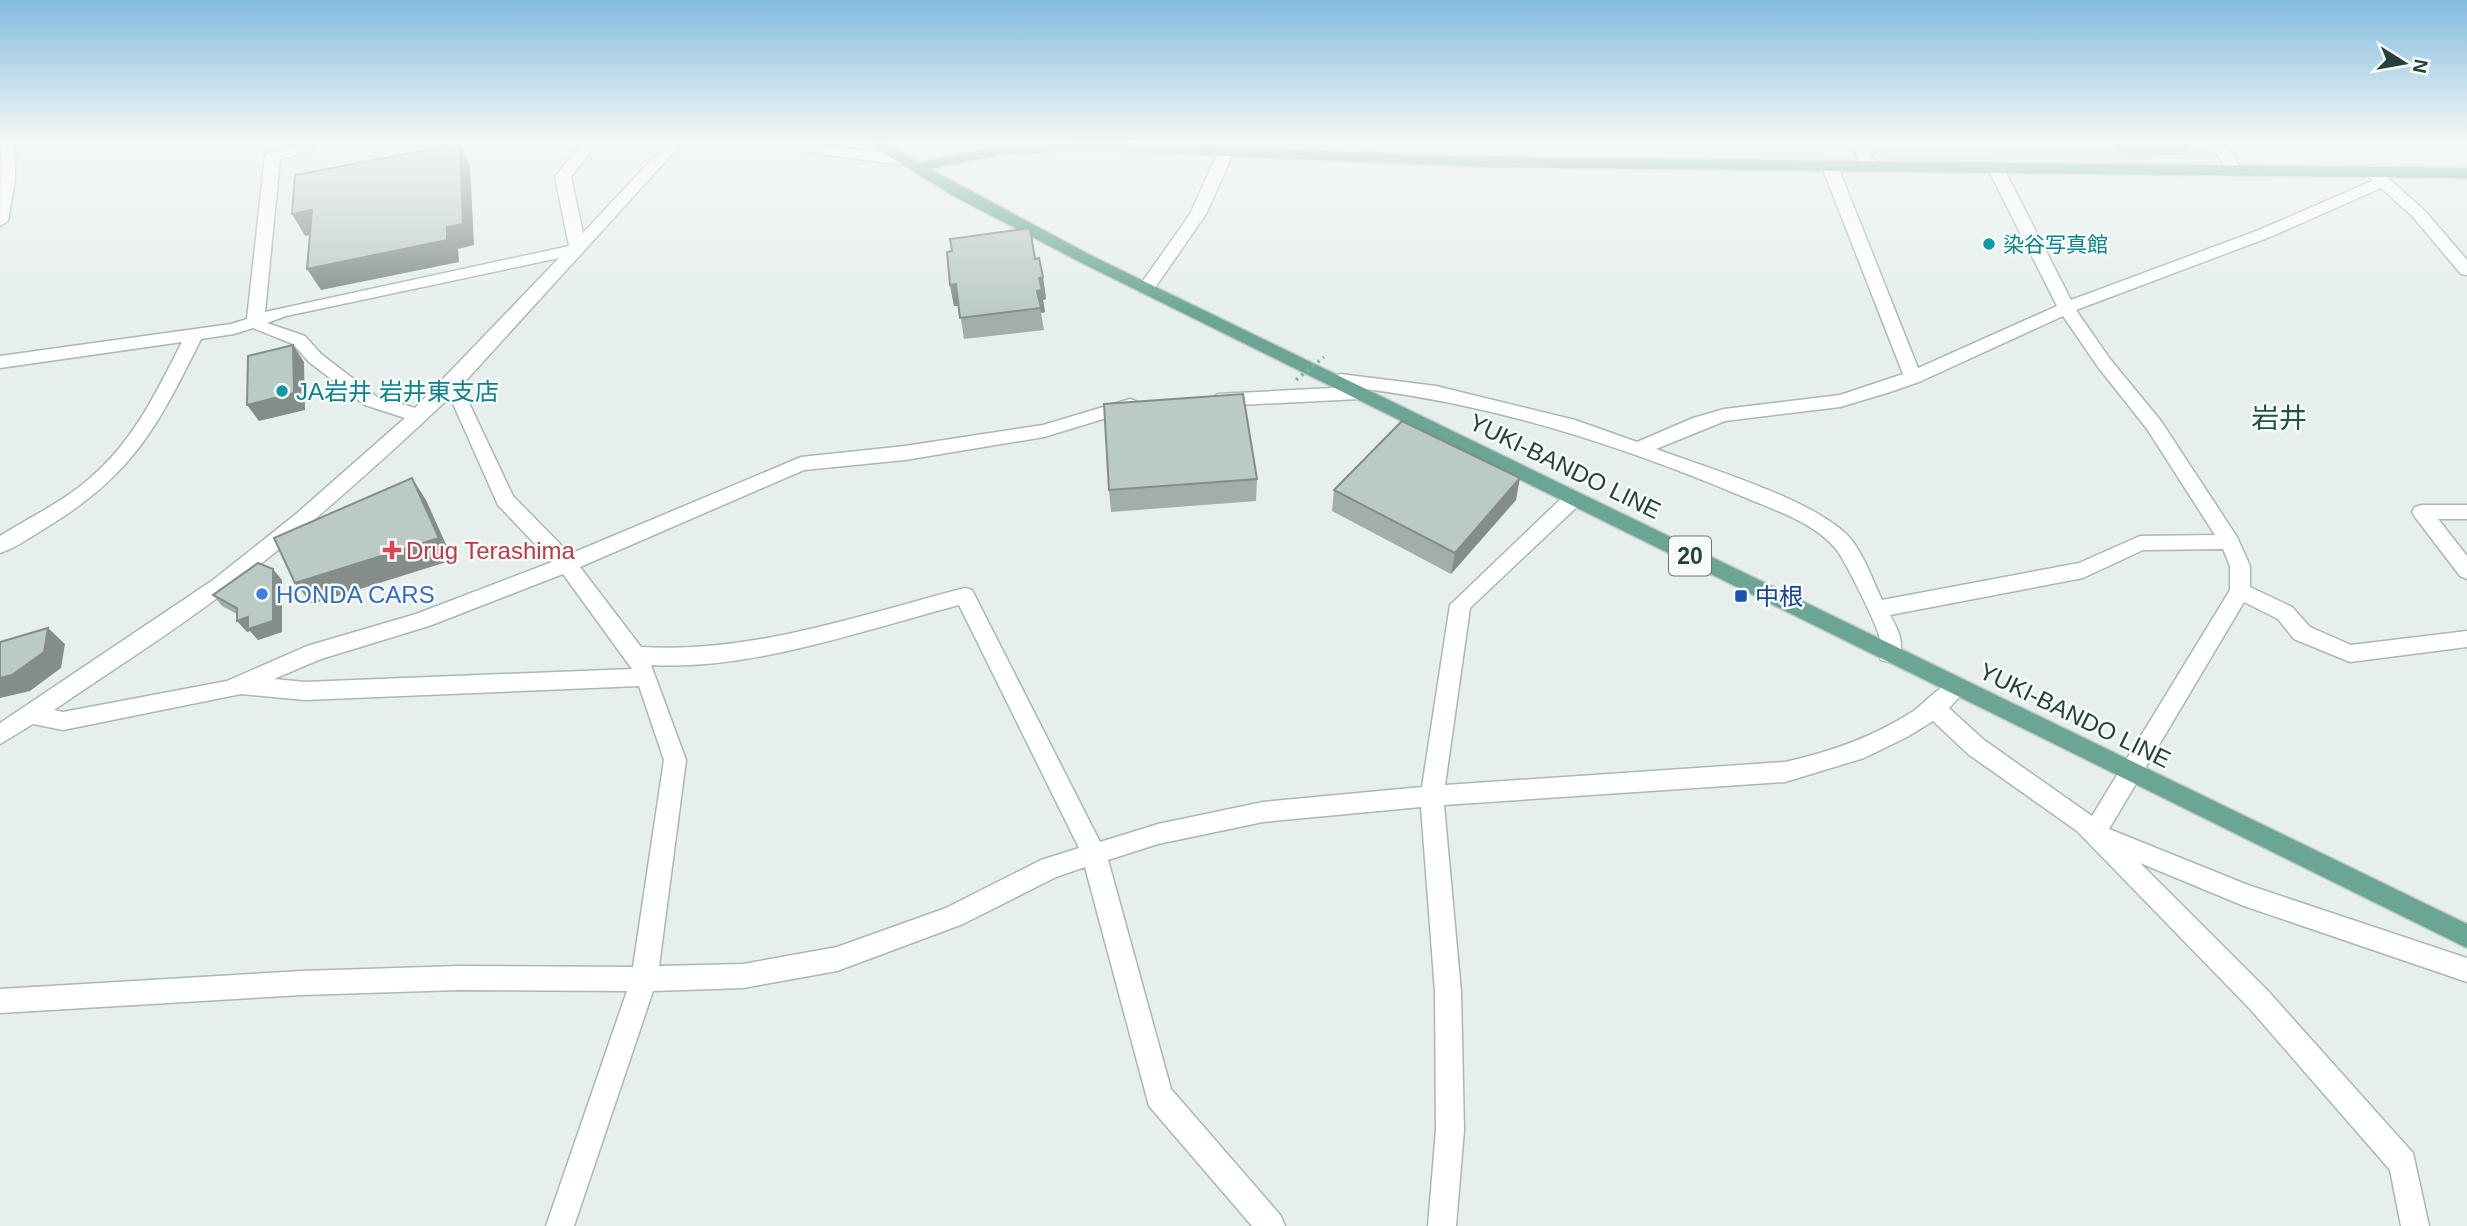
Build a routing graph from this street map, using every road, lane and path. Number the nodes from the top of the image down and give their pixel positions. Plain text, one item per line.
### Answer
1 (4, 199) edge
2 (268, 199) edge
3 (568, 199) edge
4 (624, 199) edge
5 (973, 199) edge
6 (1205, 199) edge
7 (1843, 199) edge
8 (2011, 199) edge
9 (2344, 199) edge
10 (2402, 199) edge
11 (0, 220) edge
12 (578, 249) junction
13 (2467, 270) edge
14 (1146, 288) junction
15 (2066, 308) junction
16 (255, 321) junction
17 (194, 336) junction
18 (1324, 358) dead end
19 (0, 362) edge
20 (1913, 377) junction
21 (1328, 378) junction
22 (1296, 380) dead end
23 (451, 385) junction
24 (1359, 393) junction
25 (1201, 401) edge
26 (1146, 404) edge
27 (419, 416) junction
28 (1639, 449) junction
29 (1573, 499) junction
30 (2467, 512) edge
31 (2230, 542) junction
32 (0, 545) edge
33 (567, 564) junction
34 (2467, 571) edge
35 (2240, 591) junction
36 (1877, 609) junction
37 (2467, 639) edge
38 (1889, 654) junction
39 (635, 655) junction
40 (647, 677) junction
41 (240, 685) junction
42 (1958, 687) junction
43 (1935, 709) junction
44 (33, 715) junction
45 (0, 735) edge
46 (2130, 772) junction
47 (1432, 796) junction
48 (2094, 833) junction
49 (1094, 854) junction
50 (2467, 936) edge
51 (2467, 970) edge
52 (643, 979) junction
53 (0, 1000) edge
54 (560, 1226) edge
55 (1271, 1226) edge
56 (1442, 1226) edge
57 (2415, 1226) edge

1 - 11 street
2 - 16 street
3 - 12 street
4 - 12 street
5 - 14 main road, YUKI-BANDO LINE / 20
6 - 14 street
7 - 20 street
8 - 15 street
9 - 15 street
10 - 13 street
12 - 16 street
12 - 23 street
14 - 21 main road, YUKI-BANDO LINE / 20
15 - 20 street
15 - 31 street
16 - 17 street
16 - 27 street
17 - 19 street
17 - 32 street
18 - 22 path, bridge
20 - 28 street
21 - 24 main road, YUKI-BANDO LINE / 20
21 - 28 street
23 - 27 street
23 - 33 street
24 - 25 street
24 - 29 main road, YUKI-BANDO LINE / 20
26 - 33 street
27 - 44 street
28 - 36 street
29 - 38 main road, YUKI-BANDO LINE / 20
29 - 47 street
30 - 34 street
31 - 35 street
31 - 36 street
33 - 39 street
33 - 41 street
35 - 37 street
35 - 46 street
36 - 38 street
38 - 42 main road, YUKI-BANDO LINE / 20
39 - 40 street
39 - 49 street
40 - 41 street
40 - 52 street
41 - 44 street
42 - 43 street
42 - 46 main road, YUKI-BANDO LINE / 20
43 - 47 street
43 - 48 street
44 - 45 street
46 - 48 street
46 - 50 main road, YUKI-BANDO LINE / 20
47 - 49 street
47 - 56 street
48 - 51 street
48 - 57 street
49 - 52 street
49 - 55 street
52 - 53 street
52 - 54 street

